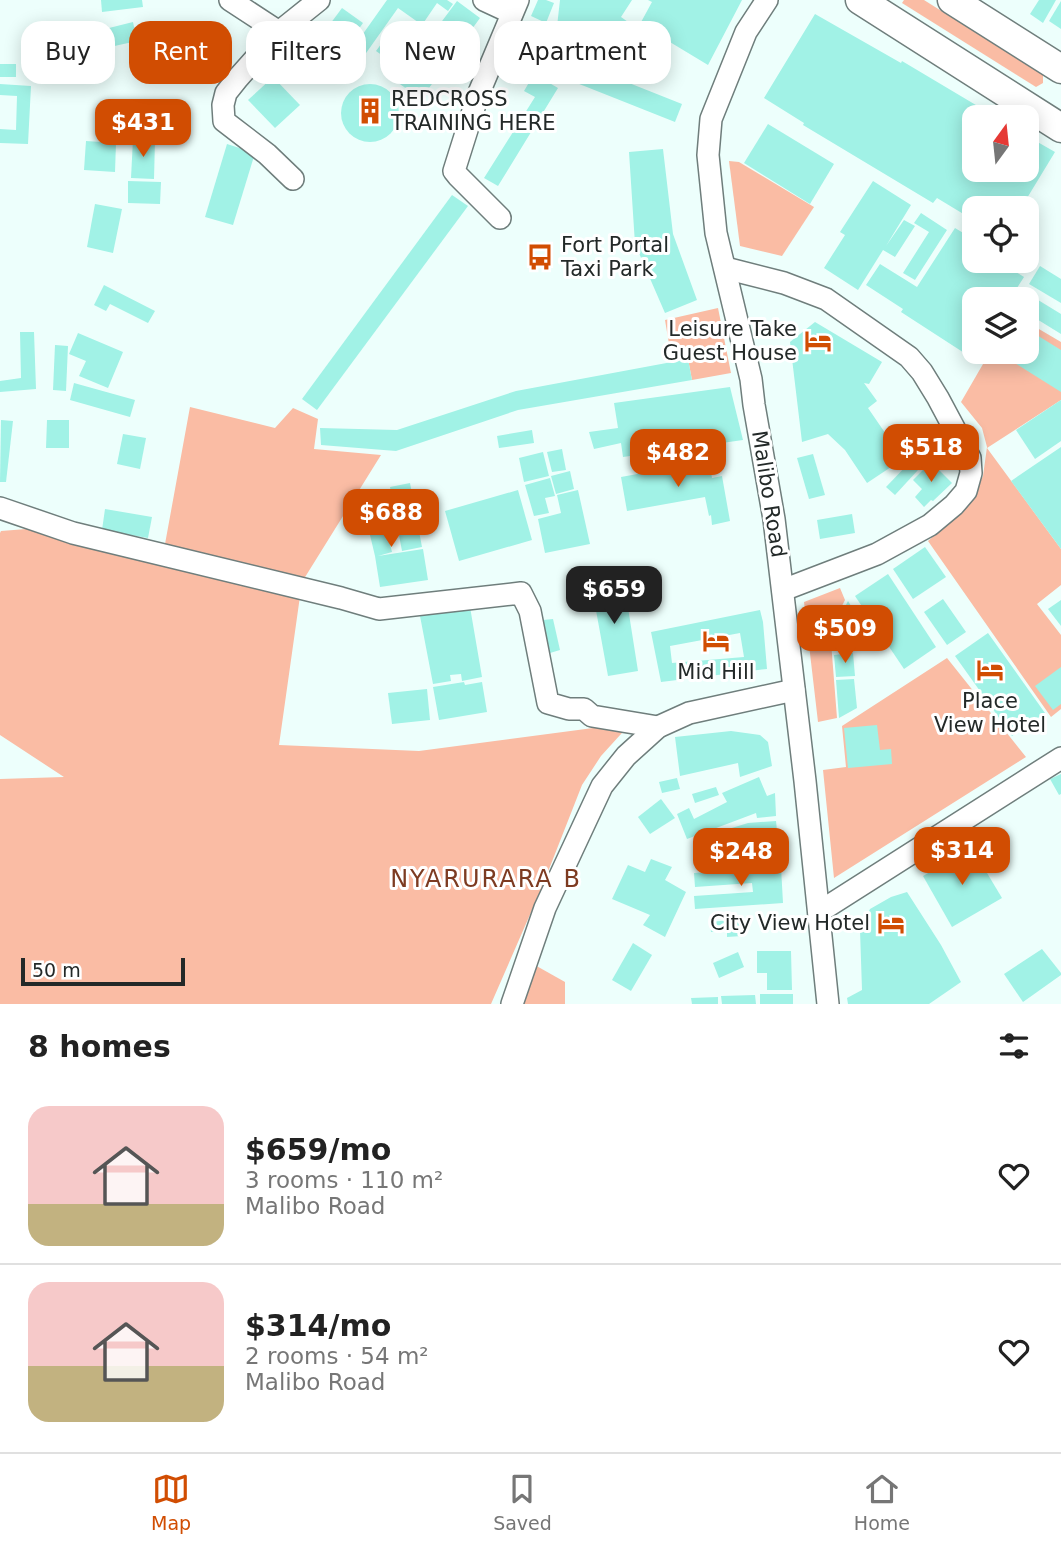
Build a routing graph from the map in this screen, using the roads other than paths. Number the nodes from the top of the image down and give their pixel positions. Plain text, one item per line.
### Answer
1 (230, 0) edge
2 (318, 0) edge
3 (484, 0) edge
4 (767, 0) edge
5 (860, 0) edge
6 (952, 0) edge
7 (515, 7) edge
8 (262, 21) edge
9 (292, 21) edge
10 (246, 69) edge
11 (1061, 69) edge
12 (1058, 118) edge
13 (293, 179) dead end
14 (500, 218) dead end
15 (724, 268) junction
16 (0, 508) edge
17 (783, 590) junction
18 (794, 690) junction
19 (658, 726) junction
20 (1061, 758) edge
21 (819, 912) junction
22 (512, 1004) edge
23 (828, 1004) edge

1 - 8 street
2 - 9 street
3 - 7 street
4 - 15 street, Malibo Road
5 - 12 main road
6 - 11 main road
7 - 14 street
10 - 13 street
15 - 17 street, Malibo Road
15 - 17 street
16 - 19 street
17 - 18 street, Malibo Road
18 - 19 street
18 - 21 street, Malibo Road
19 - 22 street
20 - 21 street
21 - 23 street, Malibo Road

